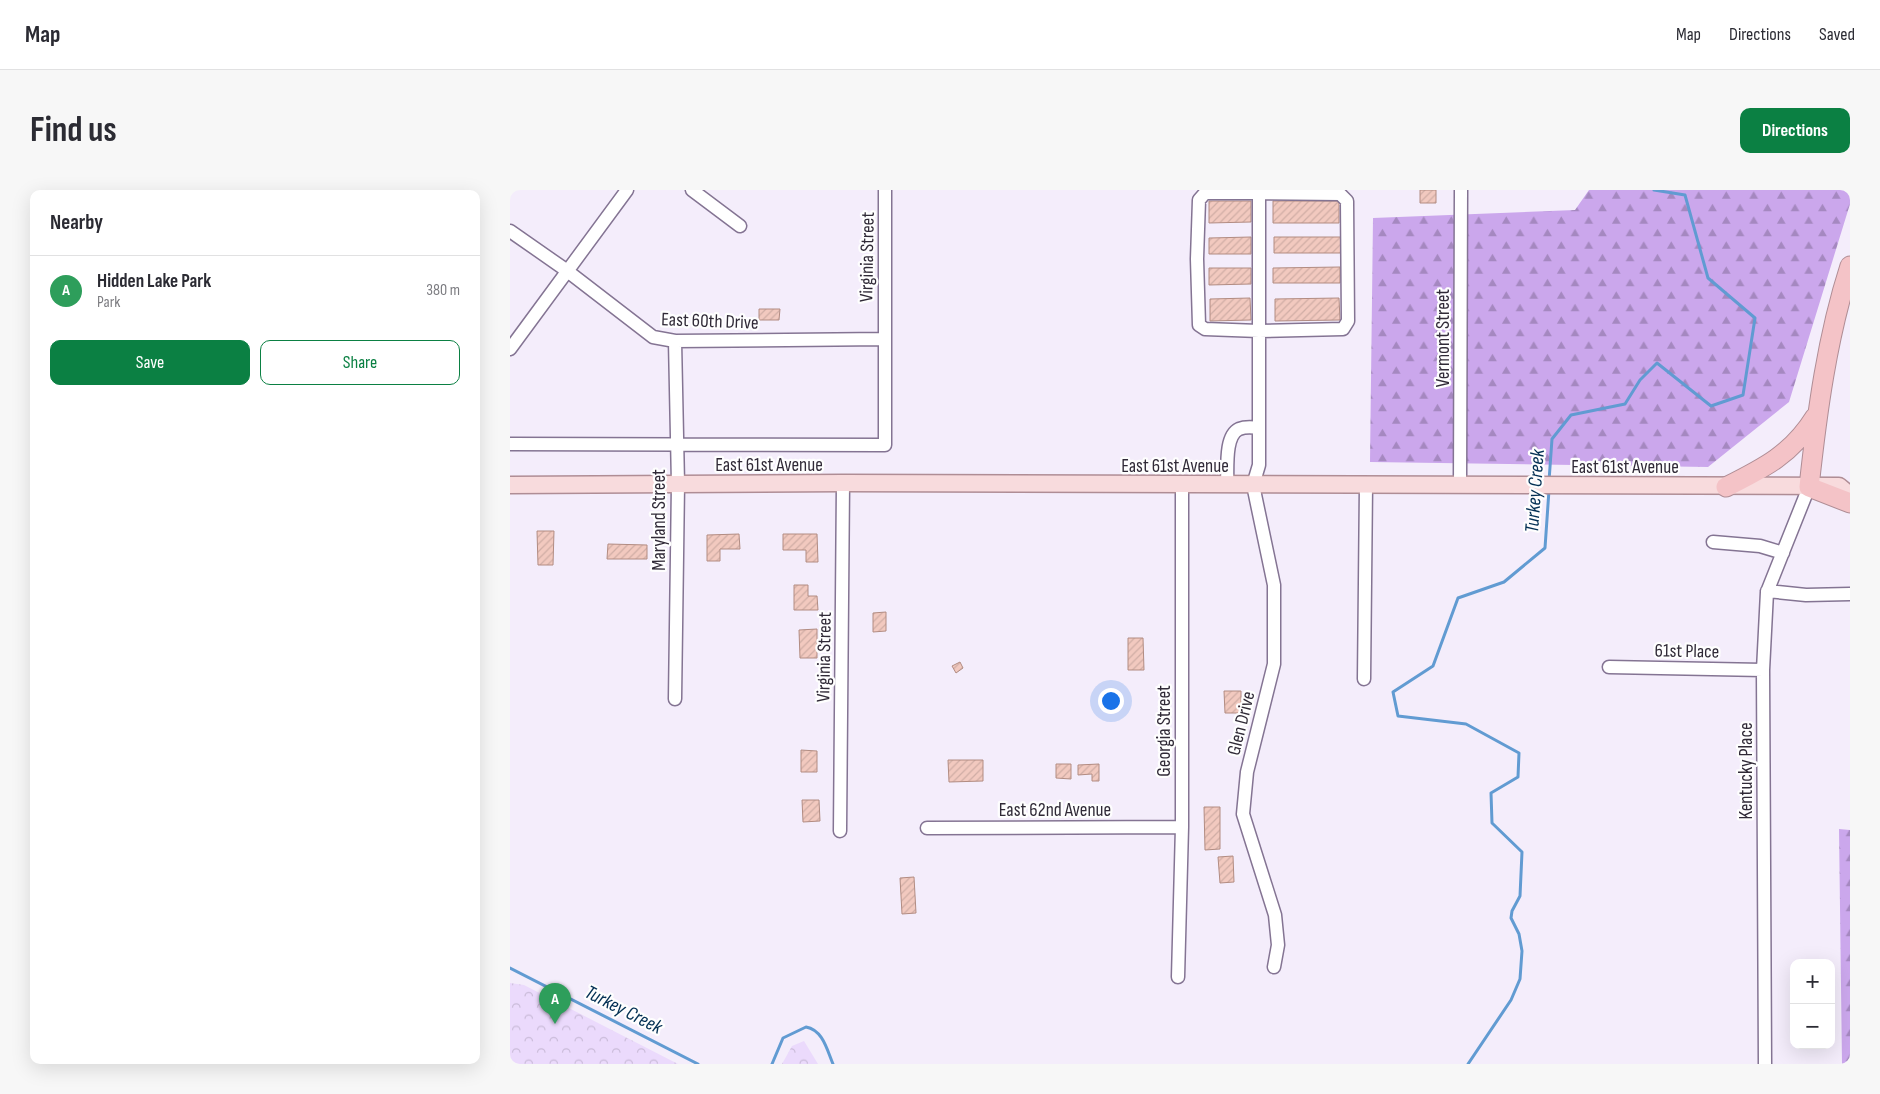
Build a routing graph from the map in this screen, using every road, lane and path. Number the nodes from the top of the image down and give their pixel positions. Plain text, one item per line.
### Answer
1 (627, 190) edge
2 (692, 190) edge
3 (885, 190) edge
4 (1460, 190) edge
5 (1259, 193) junction
6 (740, 226) dead end
7 (510, 231) edge
8 (1850, 266) edge
9 (566, 270) junction
10 (1259, 331) junction
11 (884, 339) junction
12 (675, 341) junction
13 (510, 350) edge
14 (1818, 412) junction
15 (1259, 428) junction
16 (510, 444) edge
17 (677, 444) junction
18 (843, 483) junction
19 (678, 484) junction
20 (1182, 484) junction
21 (510, 485) edge
22 (1227, 485) junction
23 (1253, 485) junction
24 (1366, 485) junction
25 (1460, 486) junction
26 (1846, 486) edge
27 (1726, 487) junction
28 (1809, 487) junction
29 (1850, 503) edge
30 (1713, 542) dead end
31 (1783, 553) junction
32 (1767, 591) junction
33 (1850, 594) edge
34 (1609, 666) dead end
35 (1763, 670) junction
36 (1364, 679) dead end
37 (675, 699) dead end
38 (1182, 827) junction
39 (927, 828) dead end
40 (840, 831) dead end
41 (1274, 967) dead end
42 (1178, 976) dead end
43 (1765, 1064) edge

1 - 9 street
2 - 6 street
3 - 11 street, Virginia Street
4 - 25 street, Vermont Street
5 - 10 street
5 - 10 street
5 - 10 street
7 - 9 street, East 60th Drive
8 - 14 highway
9 - 12 street, East 60th Drive
9 - 13 street
10 - 15 street
11 - 12 street, East 60th Drive
11 - 17 street, Virginia Street
12 - 17 street, Maryland Street
14 - 27 highway
14 - 28 highway
15 - 22 street
15 - 23 street
16 - 17 street
17 - 19 street, Maryland Street
18 - 19 main road, East 61st Avenue
18 - 20 main road, East 61st Avenue
18 - 40 street, Virginia Street
19 - 21 main road, East 61st Avenue
19 - 37 street, Maryland Street
20 - 22 main road, East 61st Avenue
20 - 38 street, Georgia Street
22 - 23 main road, East 61st Avenue
23 - 24 main road, East 61st Avenue
23 - 41 street, Glen Drive
24 - 25 main road, East 61st Avenue
24 - 36 street
25 - 27 main road, East 61st Avenue
26 - 28 main road, East 61st Avenue
27 - 28 main road, East 61st Avenue
28 - 29 highway
28 - 31 street, Kentucky Place
30 - 31 street
31 - 32 street, Kentucky Place
32 - 33 street
32 - 35 street, Kentucky Place
34 - 35 street, 61st Place
35 - 43 street, Kentucky Place
38 - 39 street, East 62nd Avenue
38 - 42 street, Georgia Street

